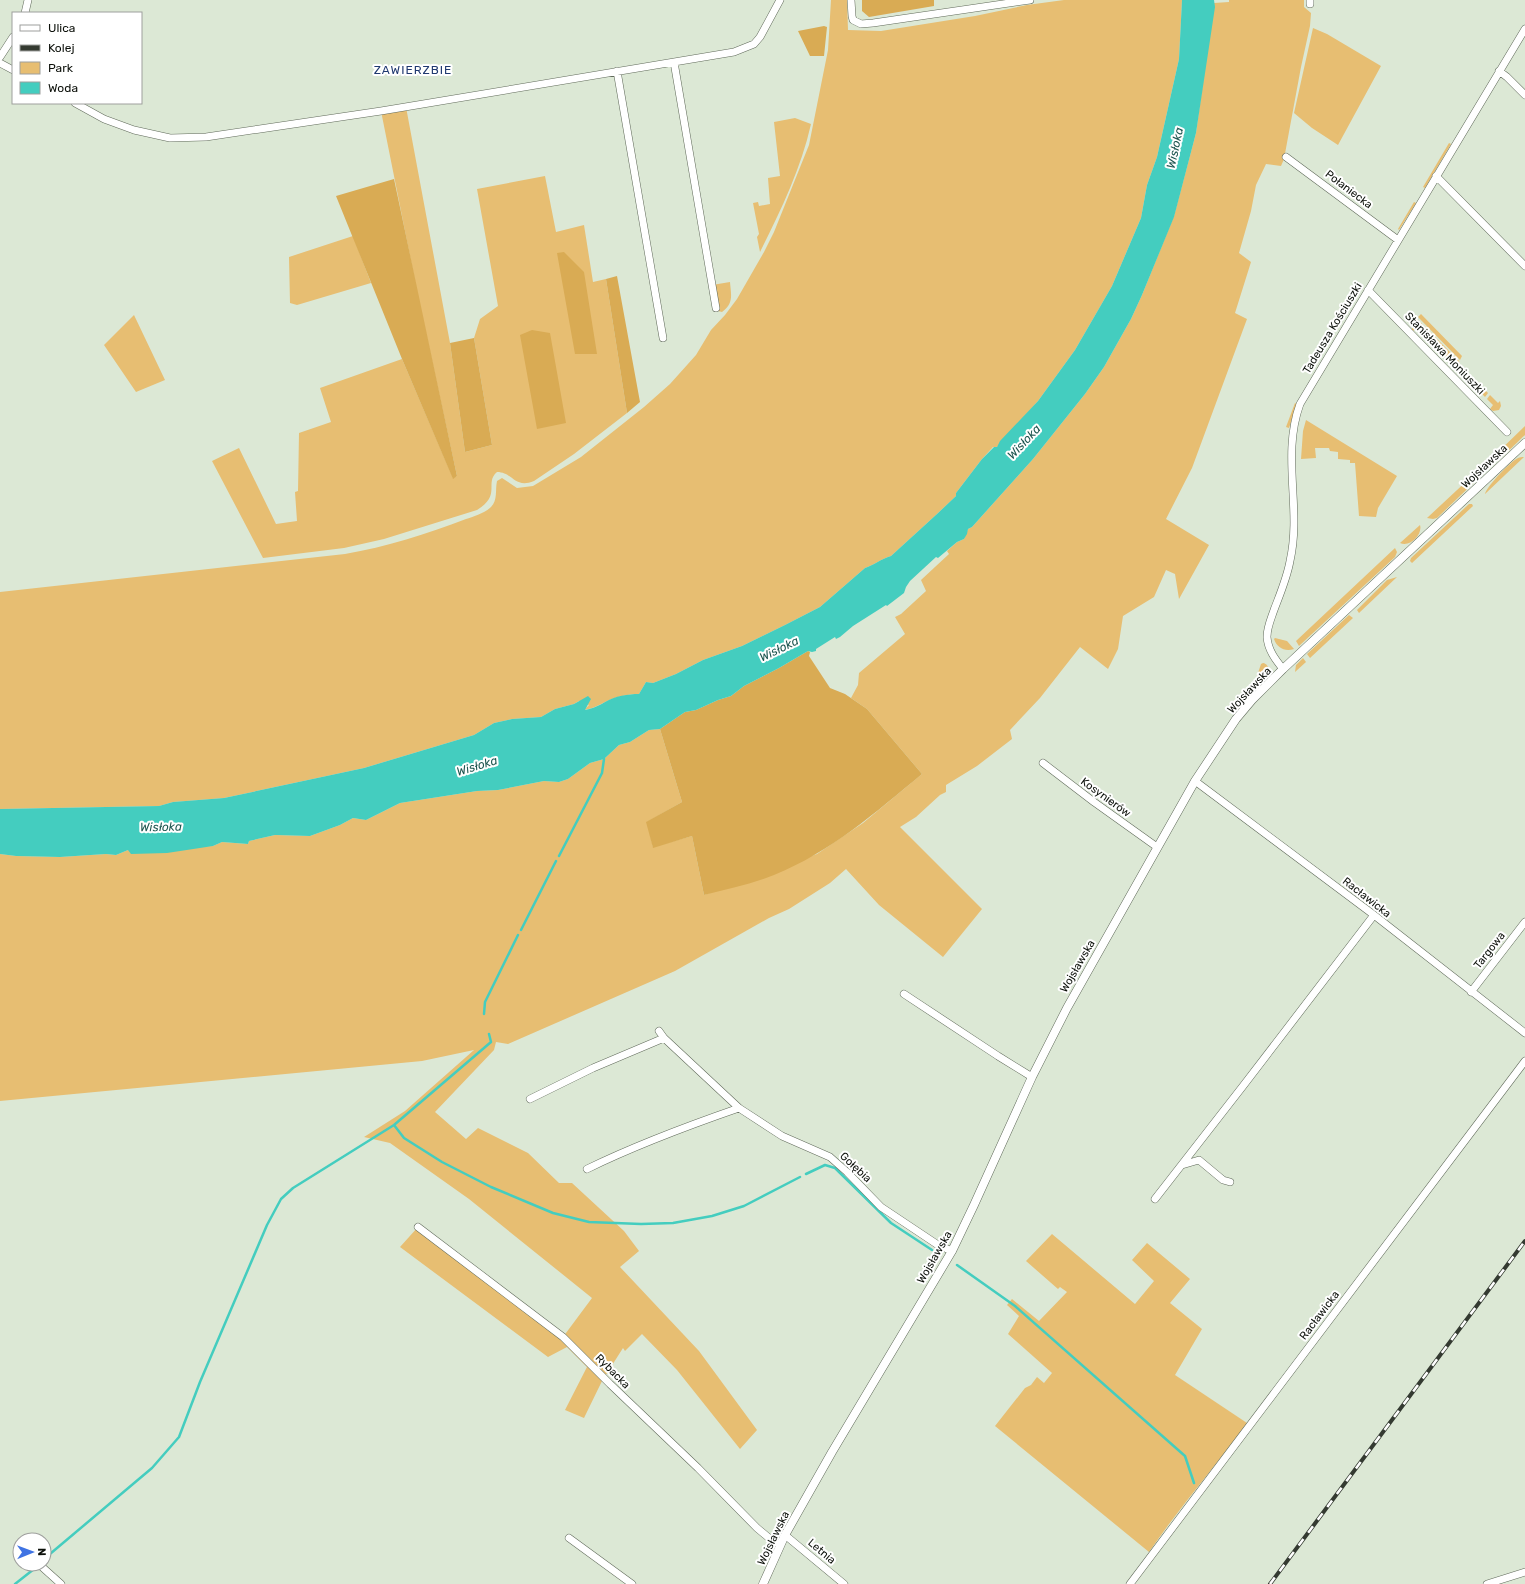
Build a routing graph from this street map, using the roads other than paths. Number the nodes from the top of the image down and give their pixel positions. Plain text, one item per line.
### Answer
1 (28, 0) edge
2 (780, 0) edge
3 (851, 0) edge
4 (1030, 0) edge
5 (25, 12) edge
6 (1525, 29) edge
7 (12, 39) edge
8 (0, 57) edge
9 (674, 62) junction
10 (0, 63) edge
11 (12, 69) edge
12 (617, 71) junction
13 (1499, 71) junction
14 (1525, 95) edge
15 (77, 104) edge
16 (1286, 157) dead end
17 (1436, 176) junction
18 (1398, 240) junction
19 (1525, 266) edge
20 (1368, 290) junction
21 (716, 308) dead end
22 (663, 338) dead end
23 (1507, 432) dead end
24 (1524, 446) edge
25 (1283, 669) junction
26 (1043, 763) dead end
27 (1195, 780) junction
28 (1157, 847) junction
29 (1374, 915) junction
30 (1525, 922) edge
31 (1471, 992) junction
32 (904, 994) dead end
33 (659, 1031) dead end
34 (1525, 1033) edge
35 (664, 1038) junction
36 (1525, 1061) edge
37 (1032, 1077) junction
38 (530, 1099) dead end
39 (739, 1108) junction
40 (1181, 1165) junction
41 (587, 1169) dead end
42 (1230, 1182) dead end
43 (1155, 1199) dead end
44 (418, 1227) dead end
45 (952, 1251) junction
46 (785, 1534) junction
47 (570, 1538) dead end
48 (780, 1544) junction
49 (48, 1572) edge
50 (1525, 1572) edge
51 (61, 1584) edge
52 (632, 1584) edge
53 (763, 1584) edge
54 (844, 1584) edge
55 (1130, 1584) edge
56 (1487, 1584) edge

1 - 5 street
2 - 9 street
3 - 4 street
6 - 13 street, Tadeusza Kościuszki
7 - 8 street
9 - 12 street
9 - 21 street
10 - 11 street
12 - 15 street
12 - 22 street
13 - 14 street
13 - 17 street, Tadeusza Kościuszki
16 - 18 street, Połaniecka
17 - 18 street, Tadeusza Kościuszki
17 - 19 street
18 - 20 street, Tadeusza Kościuszki
20 - 23 street, Stanisława Moniuszki
20 - 25 street, Tadeusza Kościuszki
24 - 25 street, Wojsławska
25 - 27 street, Wojsławska
26 - 28 street, Kosynierów
27 - 28 street, Wojsławska
27 - 29 street, Racławicka
28 - 37 street, Wojsławska
29 - 31 street, Racławicka
29 - 40 street
30 - 31 street, Targowa
31 - 34 street, Racławicka
32 - 37 street
33 - 35 street, Gołębia
35 - 38 street
35 - 39 street, Gołębia
36 - 55 street, Racławicka
37 - 45 street, Wojsławska
39 - 41 street
39 - 45 street, Gołębia
40 - 42 street
40 - 43 street
44 - 48 street, Rybacka
45 - 46 street, Wojsławska
46 - 48 street, Wojsławska
46 - 54 street, Letnia
47 - 52 street
48 - 53 street, Wojsławska
49 - 51 street
50 - 56 street

